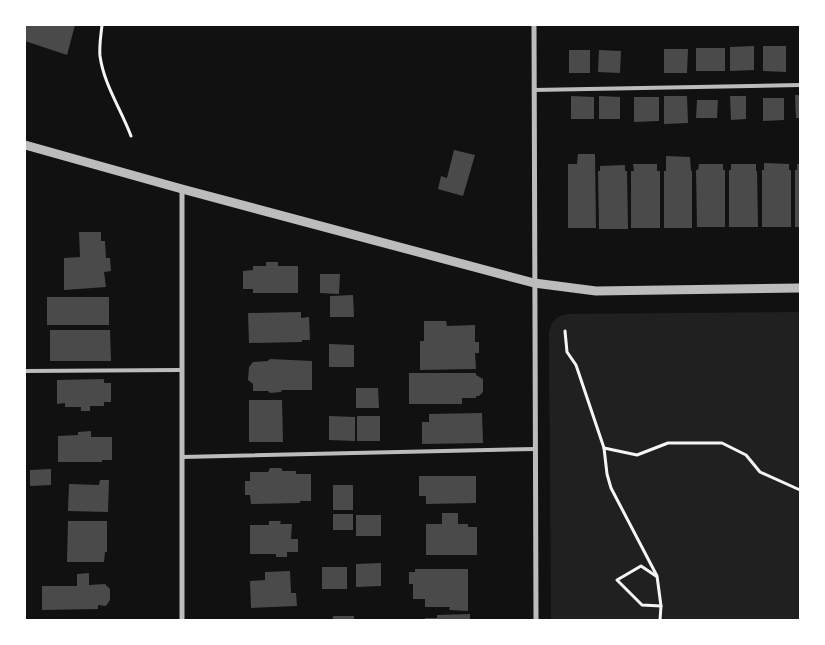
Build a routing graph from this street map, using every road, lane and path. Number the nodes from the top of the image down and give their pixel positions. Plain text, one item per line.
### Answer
1 (102, 25) edge
2 (534, 25) edge
3 (800, 85) edge
4 (534, 90) junction
5 (131, 136) dead end
6 (25, 144) edge
7 (182, 189) junction
8 (534, 283) junction
9 (800, 288) edge
10 (565, 330) dead end
11 (25, 370) edge
12 (181, 370) junction
13 (604, 448) junction
14 (535, 449) junction
15 (182, 457) junction
16 (800, 490) edge
17 (657, 576) junction
18 (661, 606) junction
19 (182, 620) edge
20 (536, 620) edge
21 (660, 620) edge

1 - 5 path
2 - 4 street
3 - 4 lane
4 - 8 street
6 - 7 street
7 - 8 street
7 - 12 street
8 - 9 street
8 - 14 street
10 - 13 path
11 - 12 lane
12 - 15 street
13 - 16 path
13 - 17 path
14 - 15 lane
14 - 20 street
15 - 19 street
17 - 18 path
17 - 18 path
18 - 21 path

